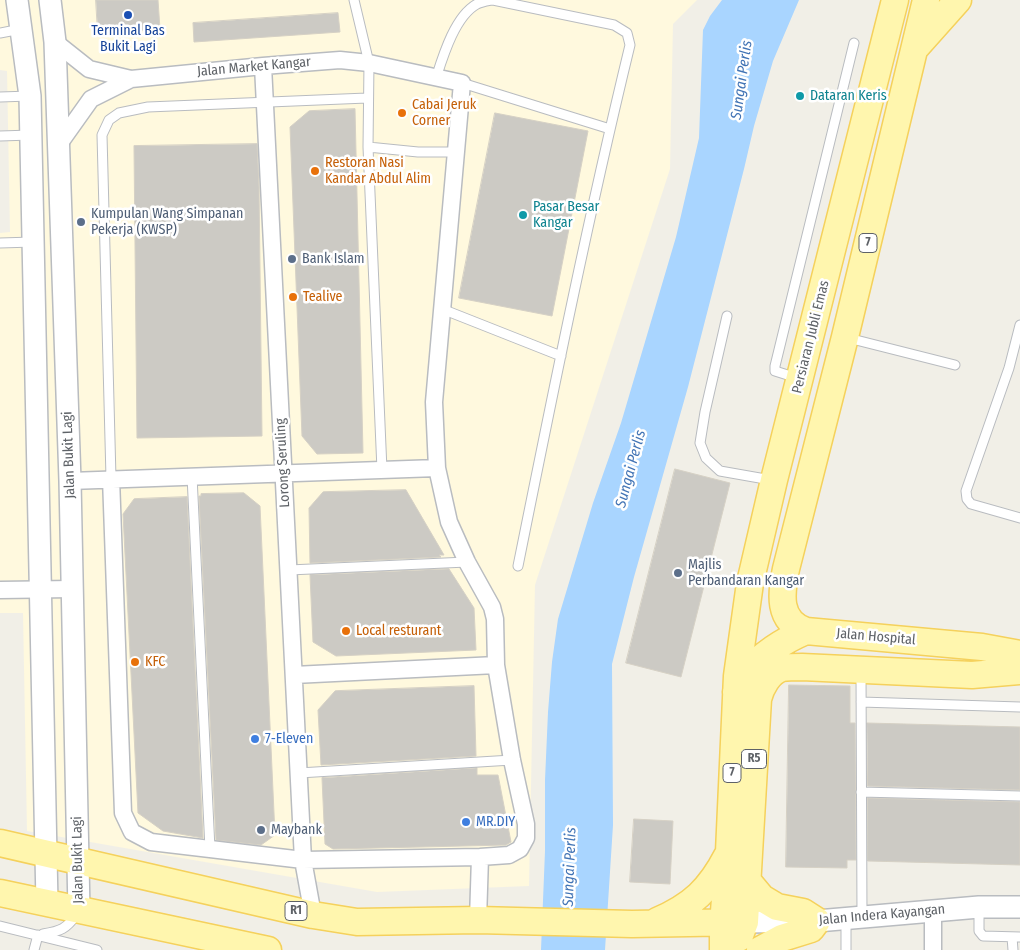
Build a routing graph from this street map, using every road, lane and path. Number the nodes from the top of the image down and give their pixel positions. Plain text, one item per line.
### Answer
1 (17, 0) edge
2 (50, 0) edge
3 (354, 0) edge
4 (493, 0) edge
5 (895, 0) edge
6 (926, 0) edge
7 (958, 0) edge
8 (21, 29) junction
9 (0, 33) edge
10 (55, 42) junction
11 (854, 43) dead end
12 (914, 50) junction
13 (369, 63) junction
14 (264, 66) junction
15 (436, 78) junction
16 (131, 80) junction
17 (462, 83) junction
18 (30, 96) junction
19 (0, 97) edge
20 (367, 98) junction
21 (266, 103) junction
22 (610, 128) junction
23 (31, 135) junction
24 (0, 136) edge
25 (59, 144) junction
26 (368, 147) junction
27 (456, 152) junction
28 (0, 242) edge
29 (33, 242) junction
30 (442, 309) junction
31 (727, 316) dead end
32 (1020, 325) edge
33 (845, 337) junction
34 (560, 356) junction
35 (955, 365) dead end
36 (800, 379) junction
37 (437, 468) junction
38 (382, 470) junction
39 (284, 474) junction
40 (192, 476) junction
41 (111, 478) junction
42 (774, 480) junction
43 (70, 481) junction
44 (807, 486) junction
45 (1020, 518) edge
46 (467, 562) junction
47 (518, 566) dead end
48 (289, 570) junction
49 (41, 589) junction
50 (0, 590) edge
51 (72, 590) junction
52 (744, 620) junction
53 (806, 631) junction
54 (773, 650) junction
55 (1020, 654) edge
56 (496, 665) junction
57 (802, 667) junction
58 (861, 670) junction
59 (1020, 671) edge
60 (294, 675) junction
61 (736, 685) junction
62 (861, 702) junction
63 (1020, 707) edge
64 (512, 760) junction
65 (299, 773) junction
66 (861, 792) junction
67 (1020, 796) edge
68 (0, 844) edge
69 (210, 849) junction
70 (729, 852) junction
71 (46, 854) junction
72 (480, 857) junction
73 (303, 860) junction
74 (78, 862) junction
75 (747, 880) junction
76 (0, 893) edge
77 (47, 903) junction
78 (979, 907) junction
79 (1020, 907) edge
80 (79, 911) junction
81 (933, 911) junction
82 (313, 915) junction
83 (854, 918) junction
84 (478, 920) junction
85 (817, 920) junction
86 (734, 922) junction
87 (642, 924) junction
88 (0, 926) edge
89 (38, 935) junction
90 (1016, 936) edge
91 (34, 950) edge
92 (97, 950) edge
93 (268, 950) edge
94 (722, 950) edge
95 (760, 950) edge
96 (846, 950) edge
97 (933, 950) edge
98 (1012, 950) edge

1 - 8 street
2 - 10 street, Jalan Bukit Lagi
3 - 13 lane
4 - 15 lane
4 - 22 lane
5 - 36 main road, Persiaran Jubli Emas / 7
6 - 12 main road, 7
7 - 12 main road
8 - 9 lane
8 - 18 street
10 - 16 street, Jalan Market Kangar
10 - 25 street, Jalan Bukit Lagi
11 - 36 lane
12 - 33 main road, 7
13 - 14 street, Jalan Market Kangar
13 - 15 street, Jalan Market Kangar
13 - 20 lane
14 - 16 street, Jalan Market Kangar
14 - 21 street, Lorong Seruling
15 - 17 street, Jalan Market Kangar
16 - 25 street
17 - 22 lane
17 - 27 street
18 - 19 lane
18 - 23 street
20 - 21 lane
20 - 26 lane
21 - 39 street, Lorong Seruling
21 - 41 lane
22 - 34 lane
23 - 24 lane
23 - 29 street
25 - 43 street, Jalan Bukit Lagi
26 - 27 lane
26 - 38 lane
27 - 30 street
28 - 29 lane
29 - 49 street
30 - 34 lane
30 - 37 street
31 - 42 lane
32 - 45 lane
33 - 35 lane
33 - 44 main road, 7
34 - 47 lane
36 - 42 main road, Persiaran Jubli Emas / 7
37 - 38 street
37 - 46 street
38 - 39 street
39 - 40 street
39 - 48 street, Lorong Seruling
40 - 41 street
40 - 69 lane
41 - 43 street
41 - 69 street
42 - 44 main road
42 - 52 main road, Persiaran Jubli Emas / 7
43 - 51 street, Jalan Bukit Lagi
44 - 53 main road, 7
46 - 48 lane
46 - 56 street
48 - 60 street, Lorong Seruling
49 - 50 street
49 - 51 street
49 - 71 street
51 - 74 street, Jalan Bukit Lagi
52 - 54 main road
52 - 61 main road, Persiaran Jubli Emas / 7
53 - 54 main road
53 - 55 main road, Jalan Hospital
54 - 57 main road
54 - 61 main road
56 - 60 street
56 - 64 street
57 - 58 main road, R5
57 - 75 main road, R5
58 - 59 main road, R5
58 - 62 lane
60 - 65 street, Lorong Seruling
61 - 70 main road, 7
62 - 63 lane
62 - 66 lane
64 - 65 lane
64 - 72 street
65 - 73 street, Lorong Seruling
66 - 67 lane
66 - 83 lane
68 - 71 main road, R1
69 - 73 street
70 - 86 main road, 7
70 - 87 main road
71 - 74 main road, R1
71 - 77 street
72 - 73 street
72 - 84 street
73 - 82 street, Lorong Seruling
74 - 80 street, Jalan Bukit Lagi
74 - 82 main road, R1
75 - 85 main road
75 - 86 main road
76 - 77 main road
77 - 80 main road
78 - 79 street, Jalan Indera Kayangan
78 - 81 street, Jalan Indera Kayangan
78 - 90 lane
80 - 89 lane
80 - 93 main road
81 - 83 street, Jalan Indera Kayangan
81 - 97 street
82 - 84 main road, R1
83 - 85 street, Jalan Indera Kayangan
83 - 96 lane
84 - 87 main road, R1
85 - 86 street, Jalan Indera Kayangan
85 - 95 main road
86 - 87 main road, R1
86 - 94 main road, 7
88 - 89 lane
89 - 91 lane
89 - 92 lane
90 - 98 lane

